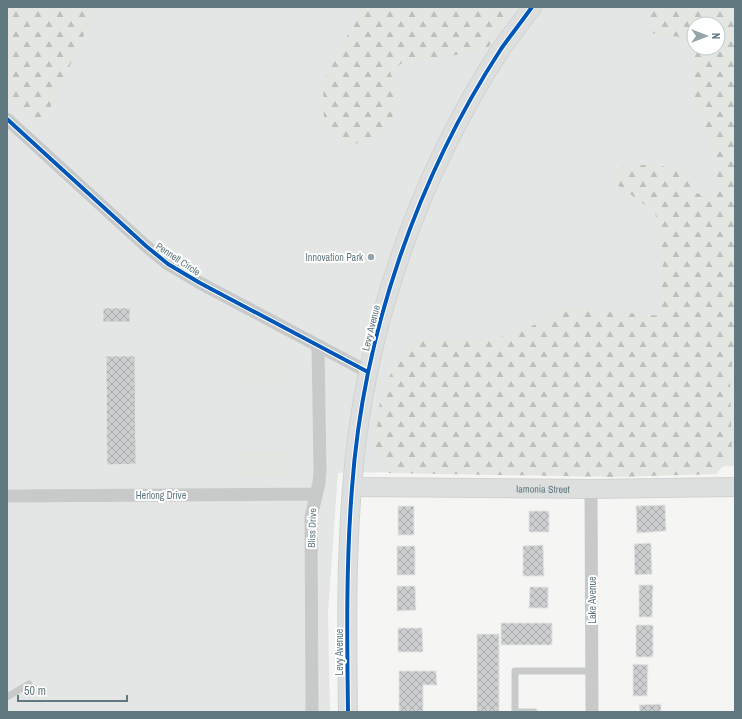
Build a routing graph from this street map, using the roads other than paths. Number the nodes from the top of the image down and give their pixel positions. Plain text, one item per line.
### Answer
1 (532, 7) edge
2 (7, 119) edge
3 (318, 346) junction
4 (368, 372) junction
5 (352, 487) junction
6 (735, 487) edge
7 (592, 489) junction
8 (316, 494) junction
9 (7, 496) edge
10 (592, 671) junction
11 (29, 684) dead end
12 (7, 697) edge
13 (312, 712) edge
14 (348, 712) edge
15 (534, 712) edge
16 (592, 712) edge

1 - 4 street, Levy Avenue
2 - 3 street, Pennell Circle
3 - 4 street, Pennell Circle
3 - 8 street, Bliss Drive
4 - 5 street, Levy Avenue
5 - 7 street, Iamonia Street
5 - 14 street, Levy Avenue
6 - 7 street, Iamonia Street
7 - 10 street, Lake Avenue
8 - 9 street, Herlong Drive
8 - 13 street, Bliss Drive
10 - 15 lane
10 - 16 street, Lake Avenue
11 - 12 lane

